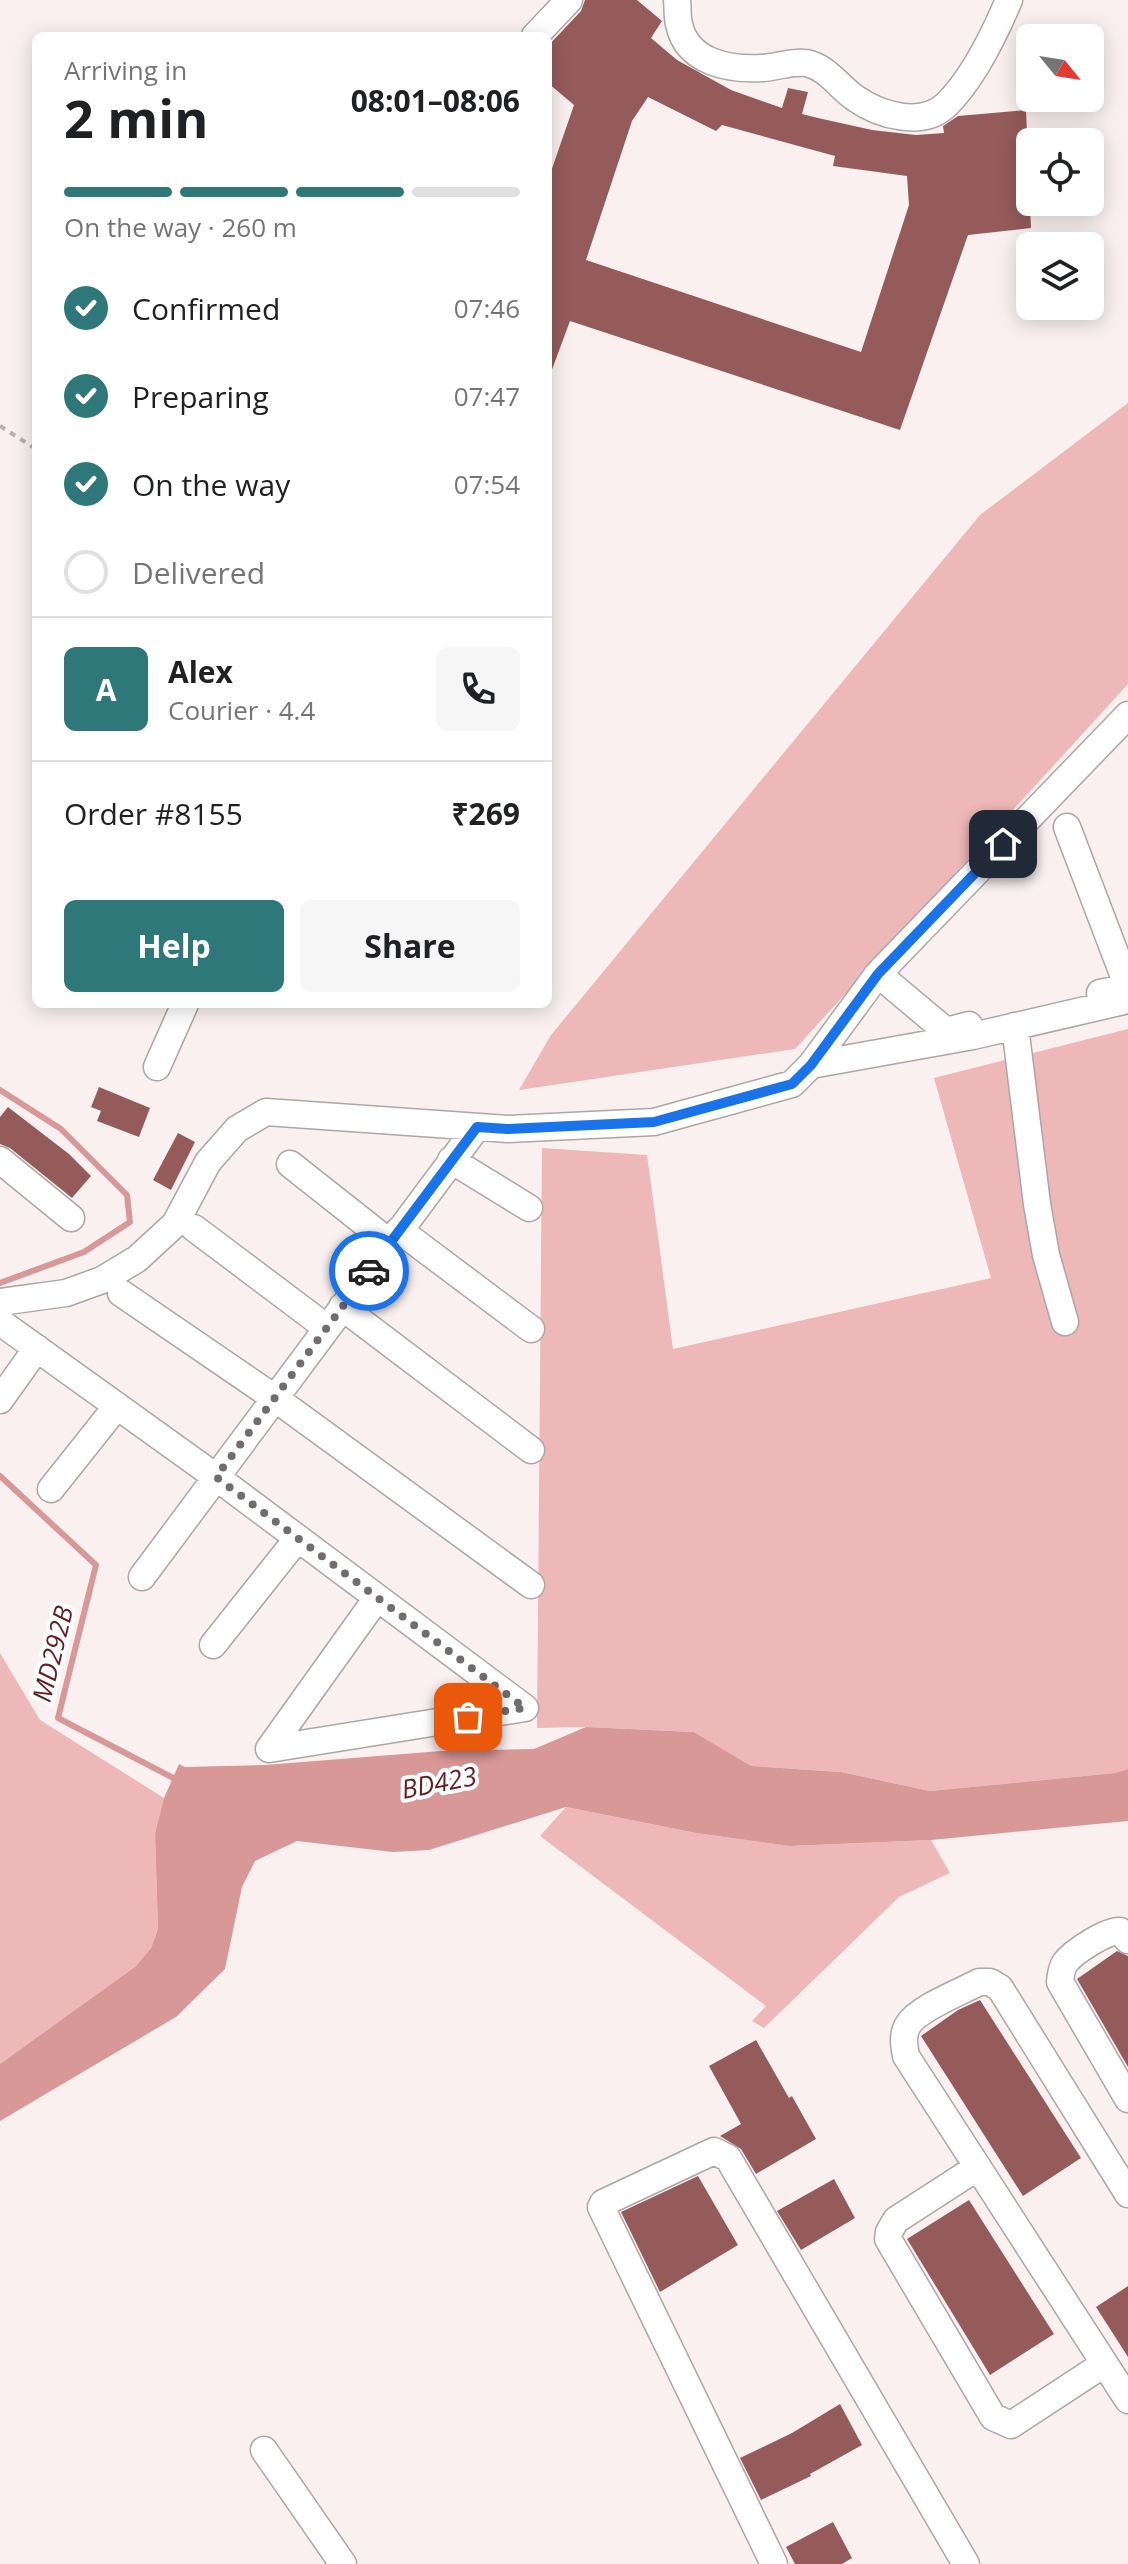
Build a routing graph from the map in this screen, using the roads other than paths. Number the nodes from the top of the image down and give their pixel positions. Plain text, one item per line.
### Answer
1 (569, 0) edge
2 (677, 0) edge
3 (1009, 0) edge
4 (539, 32) edge
5 (1128, 715) edge
6 (1067, 827) dead end
7 (878, 974) junction
8 (1128, 1000) edge
9 (1083, 1004) junction
10 (183, 1008) edge
11 (1015, 1026) junction
12 (811, 1065) junction
13 (157, 1067) dead end
14 (477, 1127) junction
15 (0, 1160) edge
16 (451, 1160) junction
17 (290, 1164) dead end
18 (529, 1208) dead end
19 (71, 1218) dead end
20 (194, 1228) dead end
21 (395, 1236) junction
22 (121, 1293) dead end
23 (0, 1302) edge
24 (335, 1317) junction
25 (0, 1322) edge
26 (1065, 1322) dead end
27 (531, 1329) dead end
28 (37, 1348) junction
29 (276, 1399) junction
30 (0, 1400) edge
31 (117, 1406) junction
32 (531, 1450) dead end
33 (216, 1477) junction
34 (51, 1489) dead end
35 (298, 1538) junction
36 (142, 1577) dead end
37 (531, 1585) dead end
38 (377, 1598) junction
39 (213, 1645) dead end
40 (1128, 1940) edge
41 (1128, 2099) edge
42 (978, 2167) junction
43 (1128, 2194) edge
44 (1104, 2364) junction
45 (1128, 2400) edge
46 (264, 2450) dead end
47 (343, 2564) edge
48 (774, 2564) edge
49 (966, 2564) edge

1 - 4 street
2 - 3 street
5 - 7 street
6 - 9 street
7 - 9 street
7 - 12 street
8 - 9 street
9 - 11 street
10 - 13 street
11 - 12 street
11 - 26 street
12 - 14 street
14 - 16 street
14 - 23 street
15 - 19 street
16 - 18 street
16 - 21 street
17 - 21 street
20 - 24 street
21 - 24 street
21 - 27 street
22 - 29 street
24 - 29 street
24 - 32 street
25 - 28 street
28 - 30 street
28 - 31 street
29 - 33 street
29 - 37 street
31 - 33 street
31 - 34 street
33 - 35 street
33 - 36 street
35 - 38 street
35 - 39 street
38 - 38 street
40 - 41 street
42 - 43 street
42 - 44 street
42 - 44 street
44 - 45 street
46 - 47 street
48 - 49 street

